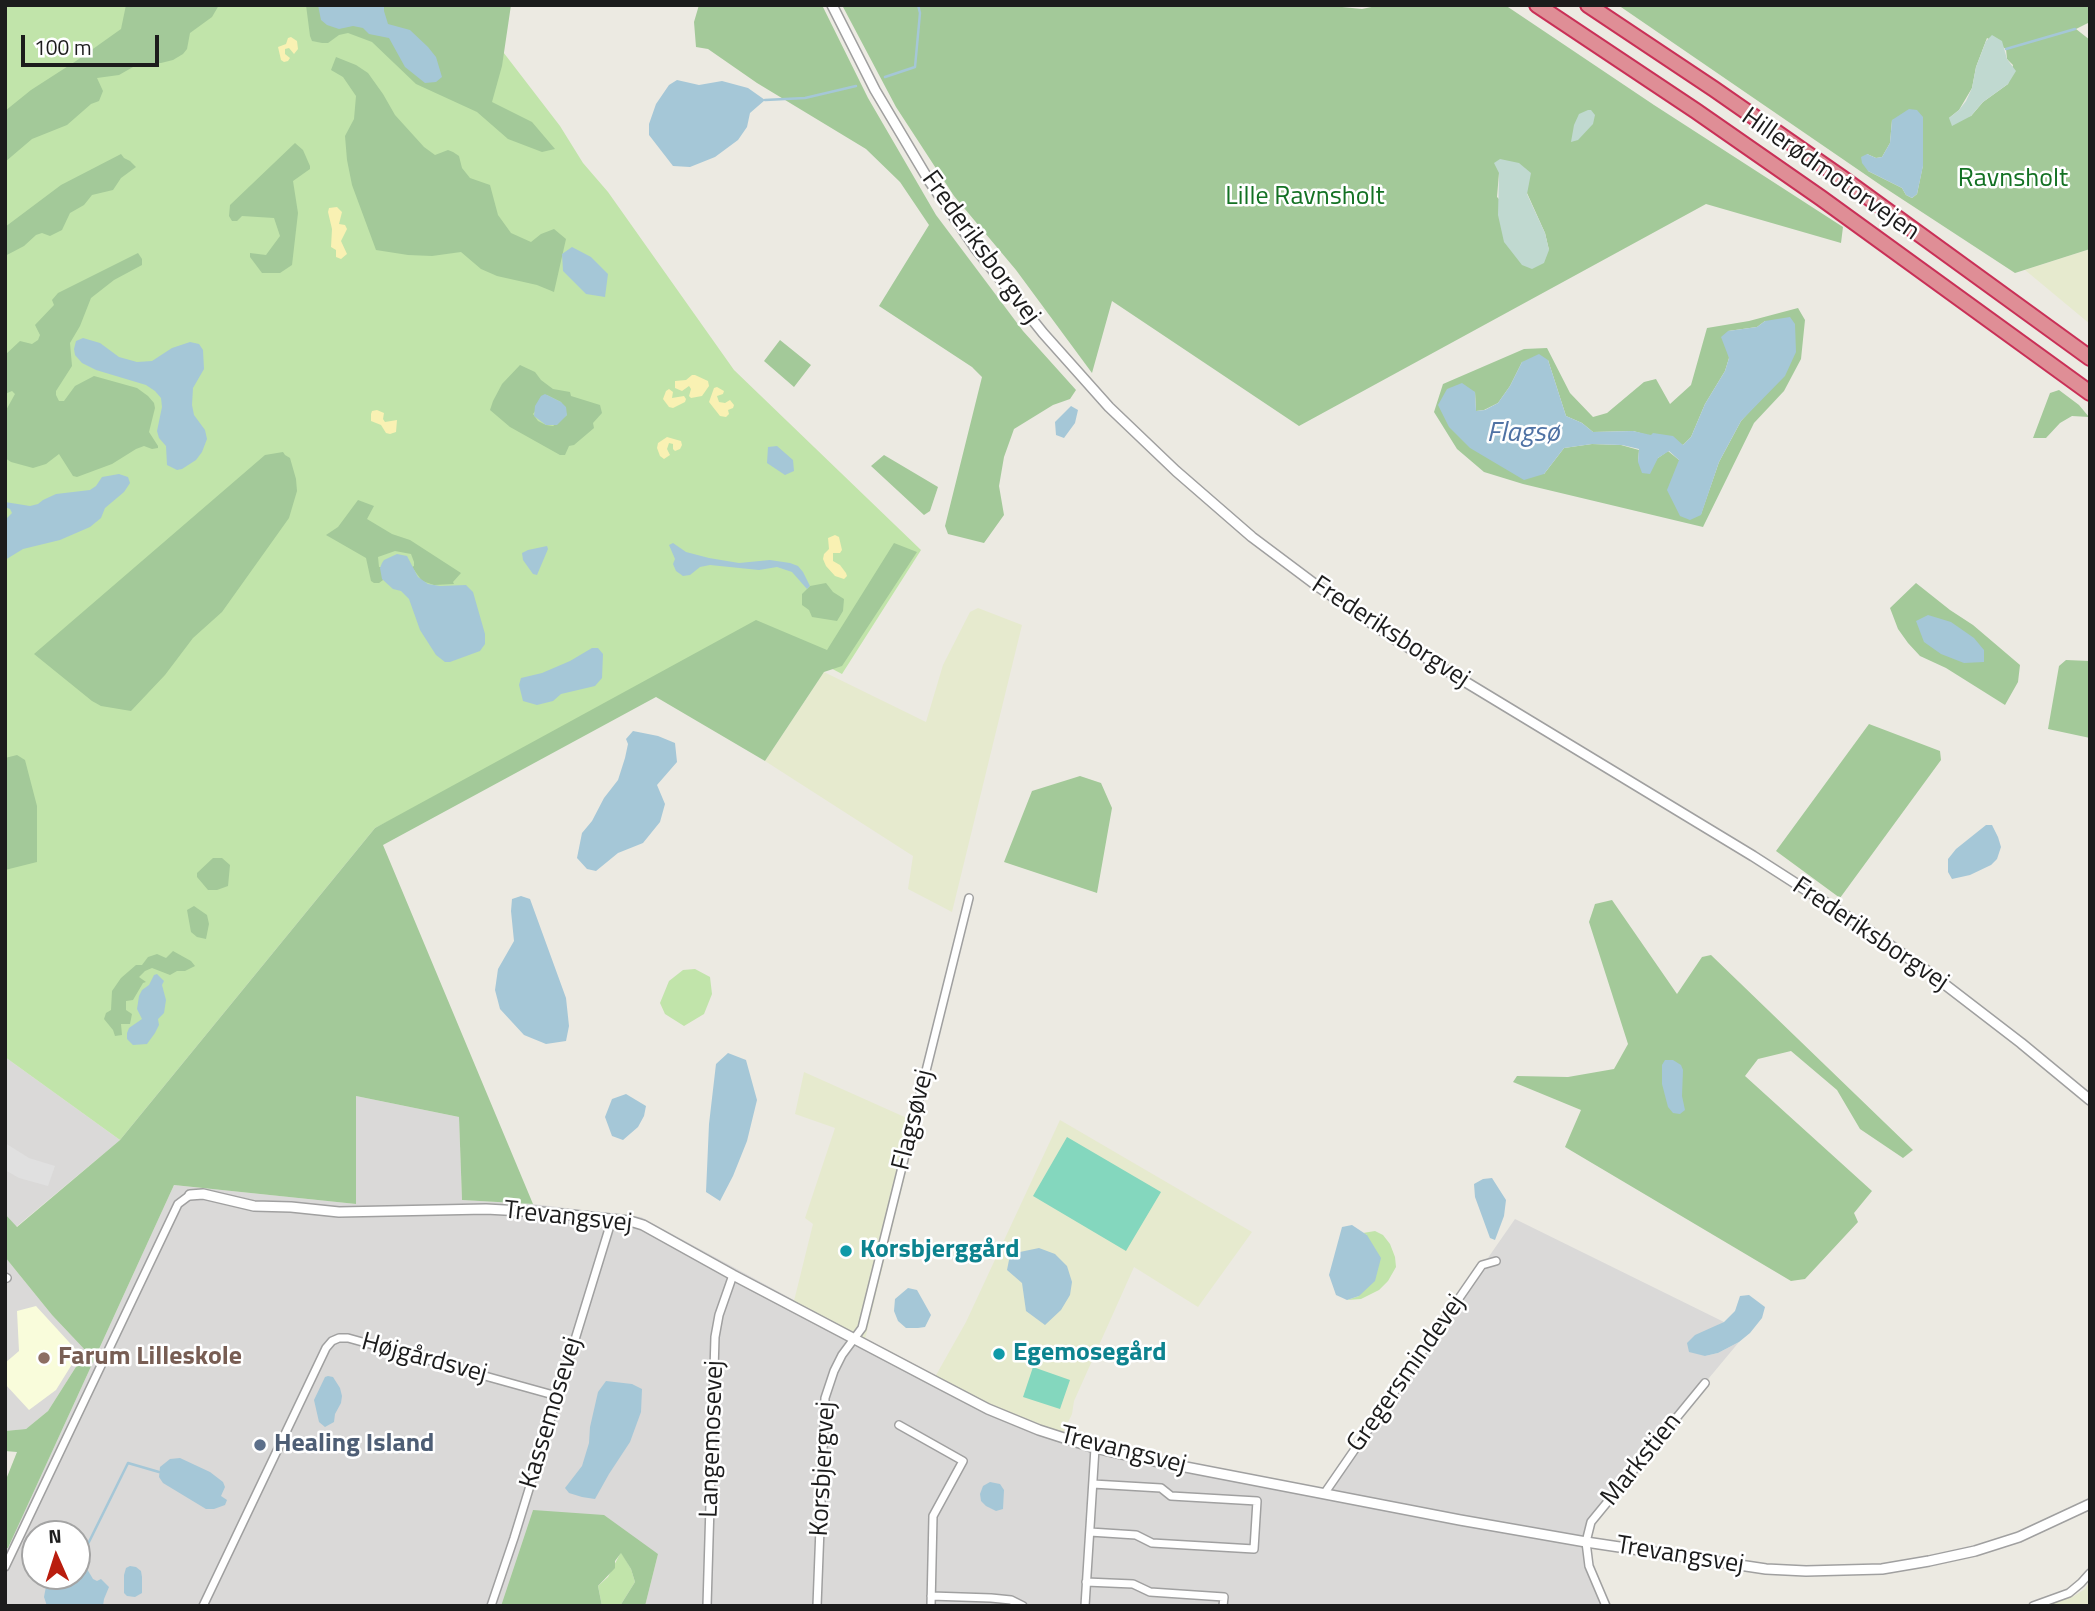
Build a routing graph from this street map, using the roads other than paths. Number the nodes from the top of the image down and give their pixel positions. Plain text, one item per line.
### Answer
1 (1537, 5) edge
2 (1588, 5) edge
3 (833, 8) edge
4 (2090, 358) edge
5 (2090, 393) edge
6 (969, 898) dead end
7 (2090, 1100) edge
8 (190, 1195) joint
9 (612, 1219) junction
10 (1496, 1261) dead end
11 (733, 1275) junction
12 (853, 1339) junction
13 (1705, 1383) dead end
14 (557, 1396) junction
15 (899, 1425) dead end
16 (1095, 1448) junction
17 (1093, 1484) junction
18 (1324, 1494) junction
19 (2090, 1504) edge
20 (1090, 1532) junction
21 (1586, 1542) junction
22 (5, 1567) edge
23 (2090, 1573) edge
24 (1086, 1582) junction
25 (931, 1596) junction
26 (203, 1606) edge
27 (491, 1606) edge
28 (707, 1606) edge
29 (817, 1606) edge
30 (931, 1606) edge
31 (1023, 1606) edge
32 (1085, 1606) edge
33 (1223, 1606) edge
34 (1606, 1606) edge
35 (2033, 1606) edge

1 - 5 highway, Hillerødmotorvejen
2 - 4 highway, Hillerødmotorvejen
3 - 7 street, Frederiksborgvej
6 - 12 street, Flagsøvej
8 - 9 street, Trevangsvej
8 - 22 street
9 - 11 street, Trevangsvej
9 - 14 street, Kassemosevej
10 - 18 street, Gregersmindevej
11 - 12 street, Trevangsvej
11 - 28 street, Langemosevej
12 - 16 street, Trevangsvej
12 - 29 street, Korsbjergvej
13 - 21 street, Markstien
14 - 26 street, Højgårdsvej
14 - 27 street, Kassemosevej
15 - 25 street
16 - 17 street
16 - 18 street, Trevangsvej
17 - 20 street
17 - 20 street
18 - 21 street, Trevangsvej
19 - 21 street, Trevangsvej
20 - 24 street
21 - 34 street
23 - 35 street
24 - 32 street
24 - 33 street
25 - 30 street
25 - 31 street

